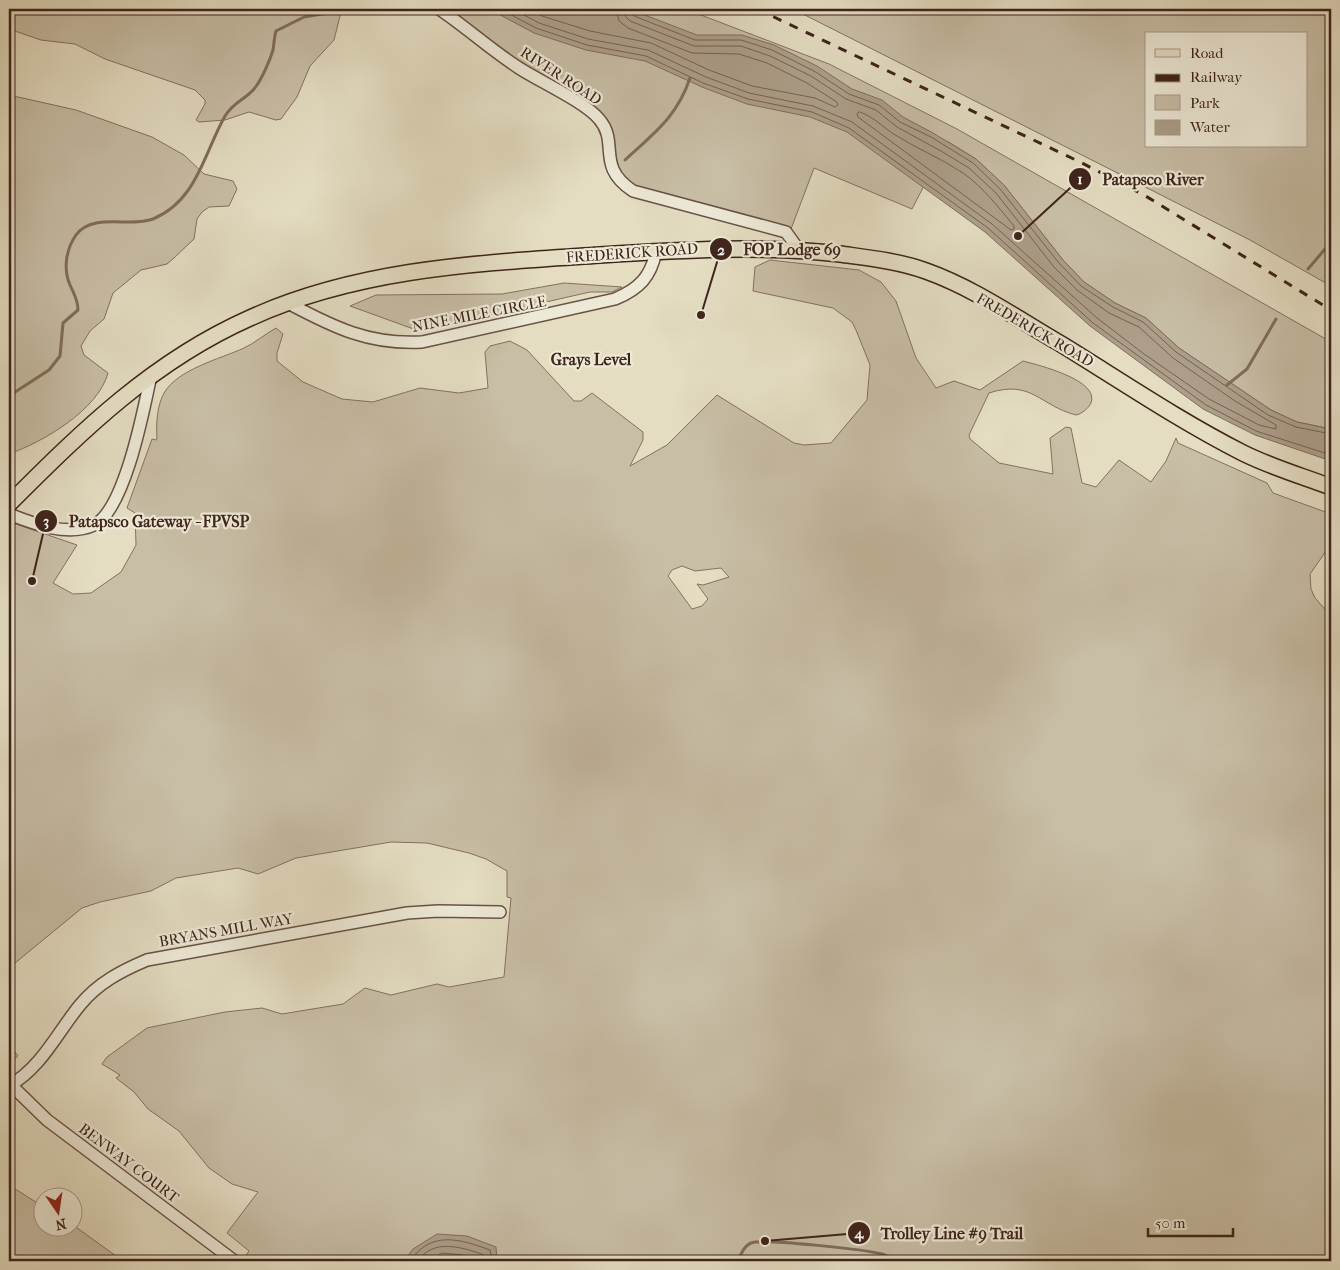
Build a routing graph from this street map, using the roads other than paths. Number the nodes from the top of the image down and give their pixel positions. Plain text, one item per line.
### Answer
1 (439, 9) edge
2 (799, 250) junction
3 (656, 251) junction
4 (288, 302) junction
5 (151, 375) junction
6 (1331, 487) edge
7 (9, 504) edge
8 (9, 514) edge
9 (500, 912) dead end
10 (10, 1086) edge
11 (233, 1260) dead end

1 - 2 street, RIVER ROAD
2 - 3 main road, FREDERICK ROAD
2 - 6 main road, FREDERICK ROAD
3 - 4 main road, FREDERICK ROAD
3 - 4 street, NINE MILE CIRCLE
4 - 5 main road, FREDERICK ROAD
5 - 7 main road, FREDERICK ROAD
5 - 8 street
9 - 10 street, BRYANS MILL WAY
10 - 11 street, BENWAY COURT

